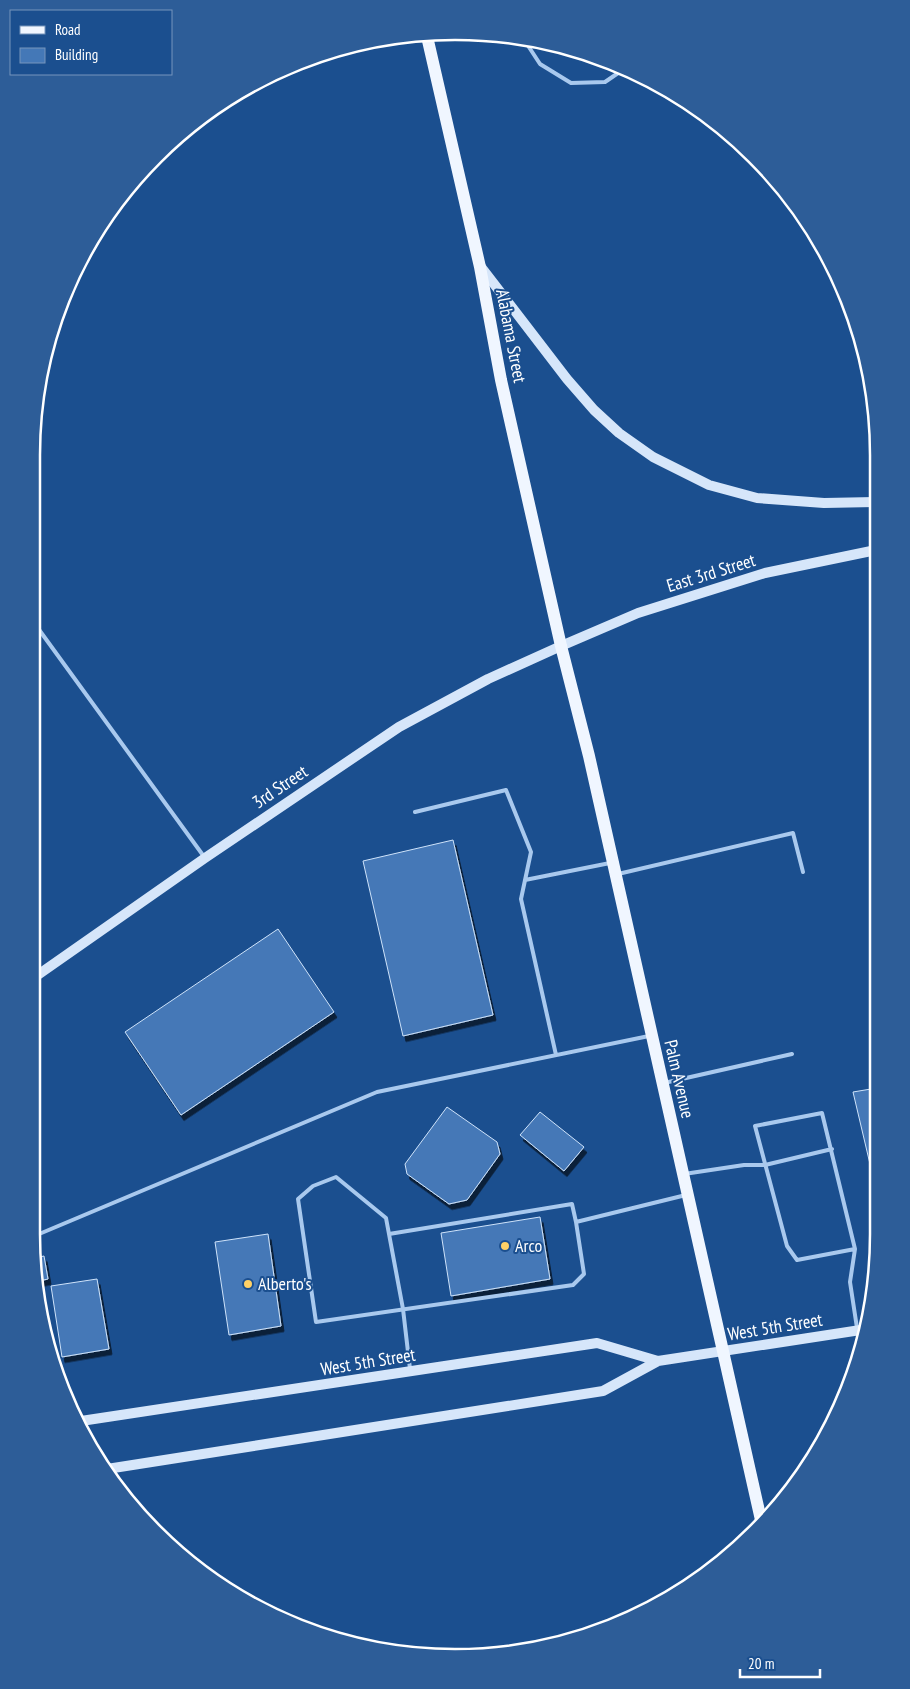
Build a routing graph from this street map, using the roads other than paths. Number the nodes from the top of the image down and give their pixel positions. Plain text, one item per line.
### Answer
1 (428, 41) edge
2 (529, 47) edge
3 (617, 73) edge
4 (480, 267) junction
5 (870, 502) edge
6 (870, 551) edge
7 (40, 631) edge
8 (561, 646) junction
9 (415, 812) dead end
10 (205, 858) junction
11 (614, 869) junction
12 (803, 872) dead end
13 (525, 880) junction
14 (40, 973) edge
15 (651, 1035) junction
16 (792, 1054) dead end
17 (556, 1055) junction
18 (662, 1084) junction
19 (832, 1150) junction
20 (765, 1165) junction
21 (682, 1174) junction
22 (687, 1195) junction
23 (576, 1222) junction
24 (40, 1234) edge
25 (389, 1234) junction
26 (855, 1249) junction
27 (403, 1309) junction
28 (860, 1323) edge
29 (858, 1331) edge
30 (722, 1351) junction
31 (658, 1361) junction
32 (411, 1372) junction
33 (84, 1421) edge
34 (112, 1468) edge
35 (760, 1515) edge

1 - 4 main road, Alabama Street
2 - 3 lane
4 - 5 main road
4 - 8 main road, Alabama Street
6 - 8 main road, East 3rd Street
7 - 10 lane
8 - 10 main road, 3rd Street
8 - 11 main road, Palm Avenue
9 - 13 lane
10 - 14 main road, 3rd Street
11 - 12 lane
11 - 13 lane
11 - 15 main road, Palm Avenue
13 - 17 lane
15 - 17 lane
15 - 18 main road, Palm Avenue
16 - 18 lane
17 - 24 lane
18 - 21 main road, Palm Avenue
19 - 20 lane
19 - 20 lane
19 - 26 lane
20 - 21 lane
20 - 26 lane
21 - 22 main road, Palm Avenue
22 - 23 lane
22 - 30 main road, Palm Avenue
23 - 25 lane
23 - 27 lane
25 - 27 lane
25 - 27 lane
26 - 28 lane
27 - 32 lane
29 - 30 main road, West 5th Street
30 - 31 main road, West 5th Street
30 - 35 main road, Palm Avenue
31 - 32 main road, West 5th Street
31 - 34 main road, West 5th Street
32 - 33 main road, West 5th Street

